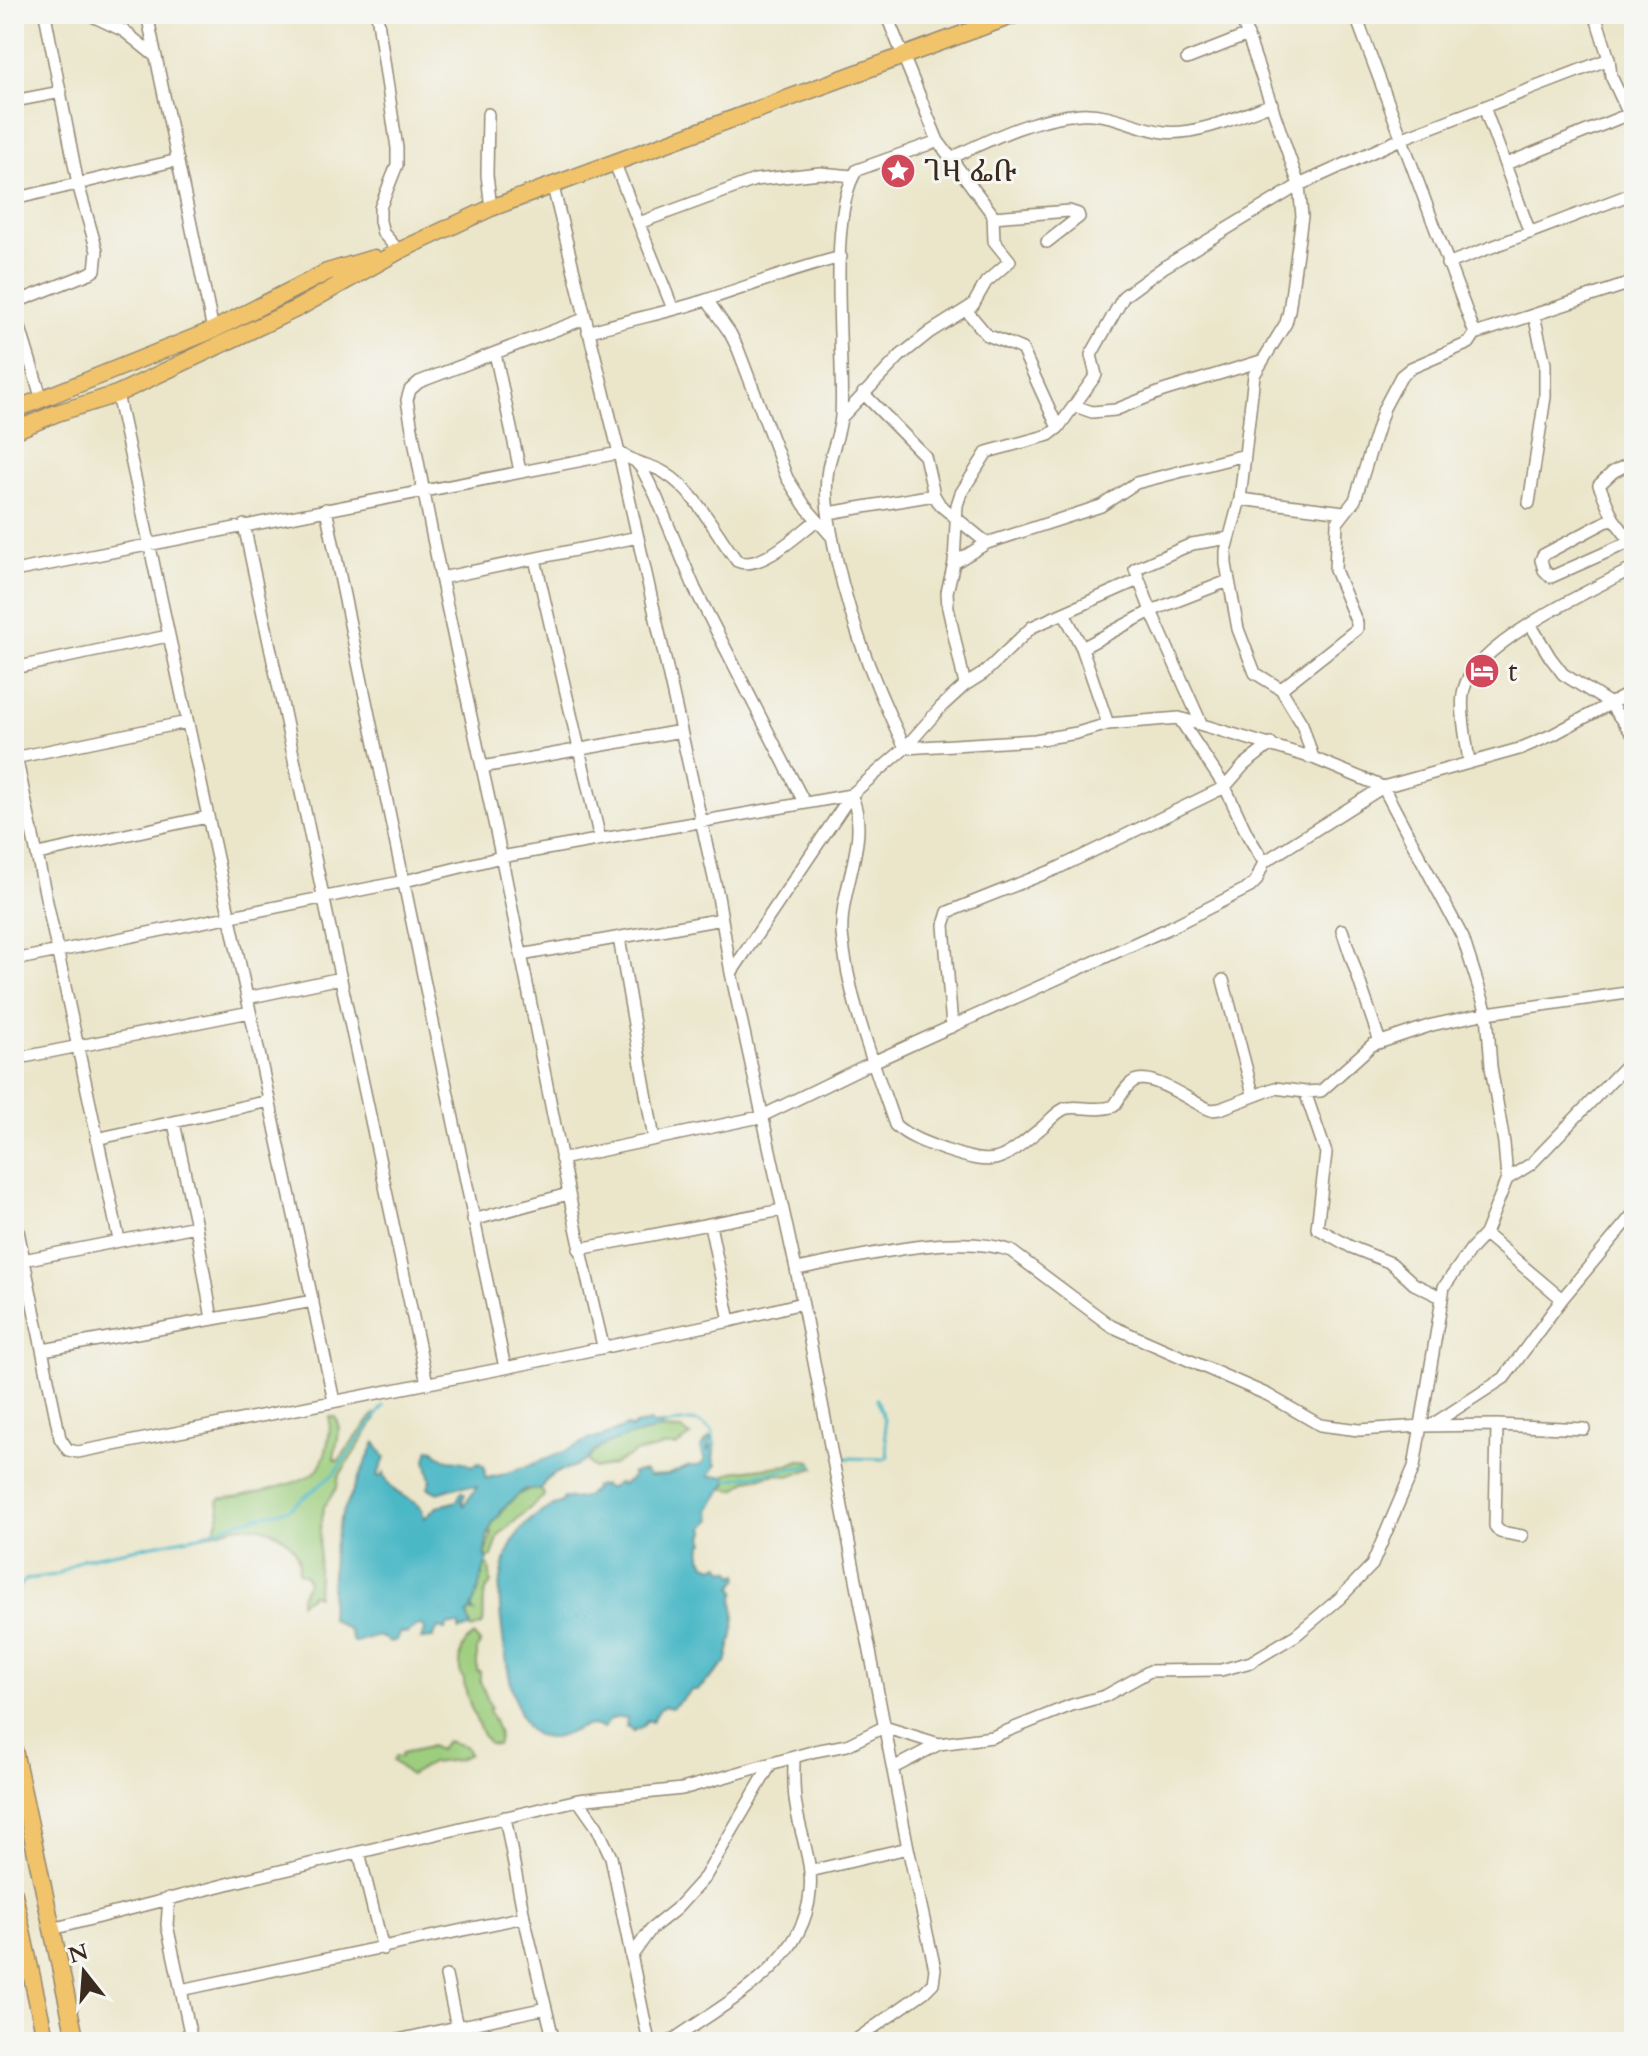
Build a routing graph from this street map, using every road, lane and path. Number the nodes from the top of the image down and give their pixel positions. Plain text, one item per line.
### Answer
1 (45, 14) edge
2 (88, 14) edge
3 (147, 14) edge
4 (377, 14) edge
5 (886, 14) edge
6 (1017, 14) edge
7 (1240, 14) edge
8 (1355, 14) edge
9 (1595, 14) edge
10 (1248, 35) junction
11 (905, 56) junction
12 (156, 58) junction
13 (1187, 59) dead end
14 (1609, 59) junction
15 (61, 92) junction
16 (14, 101) edge
17 (1272, 104) junction
18 (1484, 107) junction
19 (488, 114) dead end
20 (1631, 119) edge
21 (1403, 138) junction
22 (938, 141) junction
23 (951, 158) junction
24 (178, 160) junction
25 (615, 164) junction
26 (1506, 164) junction
27 (853, 176) junction
28 (78, 184) junction
29 (1299, 185) junction
30 (553, 187) junction
31 (1634, 193) edge
32 (14, 199) edge
33 (491, 208) junction
34 (993, 217) junction
35 (639, 223) junction
36 (1530, 233) junction
37 (1047, 242) dead end
38 (399, 251) junction
39 (841, 257) junction
40 (1447, 264) junction
41 (1634, 282) edge
42 (707, 300) junction
43 (14, 306) edge
44 (673, 309) junction
45 (966, 310) junction
46 (1534, 315) junction
47 (584, 319) junction
48 (213, 330) junction
49 (588, 332) junction
50 (1475, 334) junction
51 (495, 353) junction
52 (1261, 361) junction
53 (863, 393) junction
54 (117, 394) junction
55 (42, 400) junction
56 (1075, 406) junction
57 (14, 410) edge
58 (841, 418) junction
59 (1058, 428) junction
60 (14, 431) edge
61 (619, 453) junction
62 (1245, 455) junction
63 (635, 461) junction
64 (1634, 461) edge
65 (520, 471) junction
66 (422, 490) junction
67 (934, 495) junction
68 (1240, 499) junction
69 (1529, 503) dead end
70 (326, 509) junction
71 (1344, 512) junction
72 (829, 513) junction
73 (1613, 518) junction
74 (817, 520) junction
75 (955, 520) junction
76 (244, 525) junction
77 (638, 537) junction
78 (832, 537) junction
79 (1229, 538) junction
80 (1632, 541) edge
81 (987, 543) junction
82 (148, 544) junction
83 (535, 559) junction
84 (954, 563) junction
85 (1634, 568) edge
86 (14, 571) edge
87 (441, 578) junction
88 (1138, 580) junction
89 (1228, 581) junction
90 (1151, 611) junction
91 (1064, 613) junction
92 (1530, 624) junction
93 (168, 636) junction
94 (1082, 648) junction
95 (14, 668) edge
96 (965, 685) junction
97 (1281, 689) junction
98 (1634, 691) edge
99 (1609, 703) junction
100 (1179, 718) junction
101 (187, 722) junction
102 (1201, 723) junction
103 (1108, 724) junction
104 (681, 731) junction
105 (1634, 736) edge
106 (1271, 744) junction
107 (905, 748) junction
108 (580, 749) junction
109 (15, 754) edge
110 (1313, 758) junction
111 (1469, 763) junction
112 (482, 767) junction
113 (1225, 787) junction
114 (1383, 787) junction
115 (851, 795) junction
116 (804, 802) junction
117 (207, 817) junction
118 (700, 820) junction
119 (600, 839) junction
120 (38, 854) junction
121 (501, 857) junction
122 (1264, 862) junction
123 (405, 881) junction
124 (323, 897) junction
125 (229, 916) junction
126 (722, 919) junction
127 (1342, 930) dead end
128 (619, 938) junction
129 (57, 953) junction
130 (521, 955) junction
131 (14, 960) edge
132 (731, 973) junction
133 (341, 978) junction
134 (1223, 980) dead end
135 (1634, 992) edge
136 (247, 998) junction
137 (250, 1012) junction
138 (1487, 1013) junction
139 (952, 1027) junction
140 (1380, 1042) junction
141 (77, 1045) junction
142 (1634, 1057) edge
143 (14, 1059) edge
144 (873, 1062) junction
145 (1305, 1092) junction
146 (1253, 1094) junction
147 (269, 1101) junction
148 (760, 1117) junction
149 (174, 1123) junction
150 (96, 1139) junction
151 (654, 1139) junction
152 (561, 1159) junction
153 (1507, 1179) junction
154 (568, 1194) junction
155 (782, 1210) junction
156 (14, 1211) edge
157 (1634, 1213) edge
158 (473, 1220) junction
159 (710, 1225) junction
160 (196, 1226) junction
161 (1485, 1234) junction
162 (119, 1240) junction
163 (579, 1249) junction
164 (23, 1260) junction
165 (796, 1269) junction
166 (1441, 1297) junction
167 (1562, 1299) junction
168 (313, 1301) junction
169 (802, 1303) junction
170 (212, 1319) junction
171 (730, 1321) junction
172 (603, 1346) junction
173 (43, 1350) junction
174 (505, 1368) junction
175 (427, 1383) junction
176 (334, 1401) junction
177 (1497, 1425) junction
178 (1426, 1426) junction
179 (1584, 1429) dead end
180 (1522, 1536) dead end
181 (884, 1727) junction
182 (939, 1744) junction
183 (14, 1750) edge
184 (794, 1757) junction
185 (771, 1764) junction
186 (893, 1768) junction
187 (578, 1800) junction
188 (505, 1817) junction
189 (908, 1848) junction
190 (359, 1852) junction
191 (810, 1871) junction
192 (14, 1894) edge
193 (169, 1898) junction
194 (524, 1917) junction
195 (52, 1929) junction
196 (383, 1949) junction
197 (21, 1957) edge
198 (631, 1957) junction
199 (446, 1976) dead end
200 (181, 1990) junction
201 (546, 2008) junction
202 (457, 2027) junction
203 (46, 2042) edge
204 (76, 2042) edge
205 (192, 2042) edge
206 (389, 2042) edge
207 (461, 2042) edge
208 (554, 2042) edge
209 (649, 2042) edge
210 (670, 2042) edge
211 (853, 2042) edge

1 - 15 street
2 - 12 street
3 - 12 street
4 - 38 street
5 - 11 street
6 - 11 main road
7 - 10 street
8 - 21 street
9 - 14 street
10 - 13 street
10 - 17 street
11 - 22 street
11 - 25 main road
12 - 24 street
14 - 18 street
14 - 20 street
15 - 16 street
15 - 28 street
17 - 23 street
17 - 29 street
18 - 21 street
18 - 26 street
19 - 33 street
20 - 26 street
21 - 29 street
21 - 40 street
22 - 23 street
22 - 27 street
23 - 34 street
24 - 28 street
24 - 48 street
25 - 30 main road
25 - 35 street
26 - 36 street
27 - 35 street
27 - 39 street
28 - 32 street
28 - 43 street
29 - 52 street
29 - 56 street
30 - 33 main road
30 - 47 street
31 - 36 street
33 - 38 main road
34 - 37 street
34 - 45 street
35 - 44 street
36 - 40 street
38 - 48 main road
38 - 54 main road
39 - 42 street
39 - 58 street
40 - 50 street
41 - 46 street
42 - 44 street
42 - 74 street
43 - 55 street
44 - 49 street
45 - 53 street
45 - 59 street
46 - 50 street
46 - 69 street
47 - 49 street
47 - 51 street
48 - 55 main road
49 - 61 street
50 - 71 street
51 - 65 street
51 - 66 street
52 - 56 street
52 - 62 street
53 - 58 street
53 - 67 street
54 - 60 main road
54 - 82 street
55 - 57 main road
56 - 59 street
58 - 72 street
59 - 75 street
61 - 63 street
61 - 65 street
61 - 77 street
62 - 68 street
62 - 81 street
63 - 74 street
63 - 116 street
64 - 73 street
65 - 66 street
66 - 70 street
66 - 87 street
67 - 72 street
67 - 75 street
68 - 71 street
68 - 79 street
70 - 76 street
70 - 123 street
71 - 97 street
72 - 78 street
73 - 80 street
73 - 80 street
74 - 78 street
75 - 81 street
75 - 84 street
76 - 82 street
76 - 124 street
77 - 83 street
77 - 104 street
78 - 107 street
79 - 88 street
79 - 89 street
81 - 84 street
82 - 86 street
82 - 93 street
83 - 87 street
83 - 108 street
84 - 96 street
85 - 92 street
87 - 112 street
88 - 90 street
88 - 91 street
89 - 90 street
89 - 97 street
90 - 94 street
90 - 102 street
91 - 94 street
91 - 96 street
92 - 99 street
92 - 111 street
93 - 95 street
93 - 101 street
94 - 103 street
96 - 107 street
97 - 110 street
98 - 99 street
99 - 105 street
99 - 111 street
100 - 102 street
100 - 103 street
100 - 113 street
101 - 109 street
101 - 117 street
102 - 106 street
103 - 107 street
104 - 108 street
104 - 118 street
106 - 110 street
106 - 113 street
107 - 115 street
108 - 112 street
108 - 119 street
109 - 120 street
110 - 114 street
111 - 114 street
112 - 121 street
113 - 122 street
113 - 139 street
114 - 122 street
114 - 138 street
115 - 116 street
115 - 132 street
115 - 144 street
116 - 118 street
117 - 120 street
117 - 125 street
118 - 119 street
118 - 126 street
119 - 121 street
120 - 129 street
121 - 123 street
121 - 130 street
122 - 139 street
123 - 124 street
123 - 158 street
124 - 125 street
124 - 133 street
125 - 129 street
125 - 136 street
126 - 128 street
126 - 132 street
127 - 140 street
128 - 130 street
128 - 151 street
129 - 131 street
129 - 141 street
130 - 152 street
132 - 148 street
133 - 136 street
133 - 175 street
134 - 146 street
135 - 138 street
136 - 137 street
137 - 141 street
137 - 147 street
138 - 140 street
138 - 153 street
139 - 144 street
140 - 145 street
141 - 143 street
141 - 150 street
142 - 153 street
144 - 146 street
144 - 148 street
145 - 146 street
145 - 166 street
147 - 149 street
147 - 168 street
148 - 151 street
148 - 155 street
149 - 150 street
149 - 160 street
150 - 162 street
151 - 152 street
152 - 154 street
153 - 161 street
154 - 158 street
154 - 163 street
155 - 159 street
155 - 165 street
156 - 164 street
157 - 167 street
158 - 174 street
159 - 163 street
159 - 171 street
160 - 162 street
160 - 170 street
161 - 166 street
161 - 167 street
162 - 164 street
163 - 172 street
164 - 173 street
165 - 169 street
165 - 178 street
166 - 178 street
167 - 178 street
168 - 170 street
168 - 176 street
169 - 171 street
169 - 181 street
170 - 173 street
171 - 172 street
172 - 174 street
173 - 176 street
174 - 175 street
175 - 176 street
177 - 178 street
177 - 179 street
177 - 180 street
178 - 182 street
181 - 182 street
181 - 184 street
181 - 186 street
182 - 186 street
183 - 195 main road
184 - 185 street
184 - 191 street
185 - 187 street
185 - 198 street
186 - 189 street
187 - 188 street
187 - 198 street
188 - 190 street
188 - 194 street
189 - 191 street
189 - 211 street
190 - 193 street
190 - 196 street
191 - 210 street
192 - 197 main road
193 - 195 street
193 - 200 street
194 - 196 street
194 - 201 street
195 - 204 main road
196 - 200 street
197 - 203 main road
198 - 209 street
199 - 202 street
200 - 205 street
201 - 202 street
201 - 208 street
202 - 206 street
202 - 207 street

